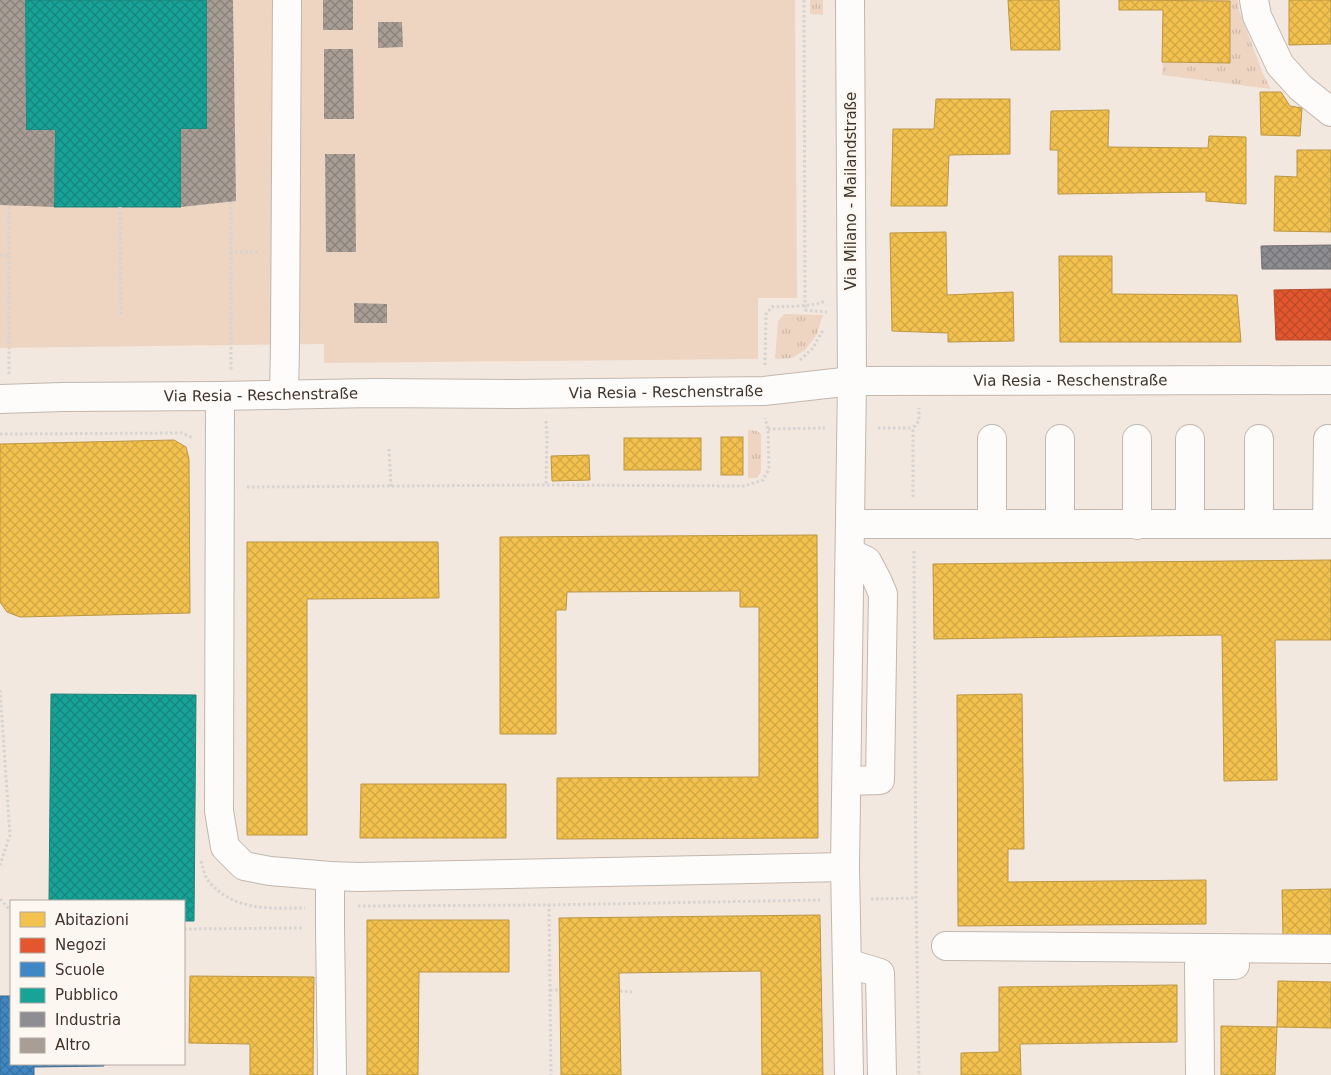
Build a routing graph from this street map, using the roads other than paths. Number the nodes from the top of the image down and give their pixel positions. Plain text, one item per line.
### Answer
1 (286, 0) edge
2 (850, 0) edge
3 (1254, 0) edge
4 (1331, 112) edge
5 (1331, 380) edge
6 (852, 381) junction
7 (284, 395) junction
8 (226, 396) junction
9 (4, 399) edge
10 (992, 439) dead end
11 (1060, 439) dead end
12 (1137, 439) dead end
13 (1190, 439) dead end
14 (1259, 439) dead end
15 (1328, 439) dead end
16 (850, 524) junction
17 (992, 524) junction
18 (1060, 524) junction
19 (1137, 524) junction
20 (1190, 524) junction
21 (1259, 524) junction
22 (1329, 524) edge
23 (850, 553) junction
24 (847, 781) junction
25 (845, 868) junction
26 (330, 876) junction
27 (946, 946) dead end
28 (1331, 949) edge
29 (847, 962) junction
30 (1331, 965) edge
31 (332, 1075) edge
32 (849, 1075) edge
33 (882, 1075) edge
34 (1200, 1075) edge

1 - 7 street
2 - 6 street, Via Milano - Mailandstraße
3 - 4 street
5 - 6 street, Via Resia - Reschenstraße
6 - 7 street, Via Resia - Reschenstraße
6 - 16 street, Via Milano - Mailandstraße
7 - 8 street, Via Resia - Reschenstraße
8 - 9 street, Via Resia - Reschenstraße
8 - 26 street
10 - 17 street
11 - 18 street
12 - 19 street
13 - 20 street
14 - 21 street
15 - 22 street
16 - 17 street
16 - 23 street, Via Milano - Mailandstraße
17 - 18 street
18 - 19 street
19 - 20 street
20 - 21 street
21 - 22 street
23 - 24 street, Via Milano - Mailandstraße
23 - 24 street
24 - 25 street, Via Milano - Mailandstraße
25 - 26 street
25 - 29 street, Via Milano - Mailandstraße
26 - 31 street
27 - 28 street
29 - 32 street, Via Milano - Mailandstraße
29 - 33 street
30 - 34 street

